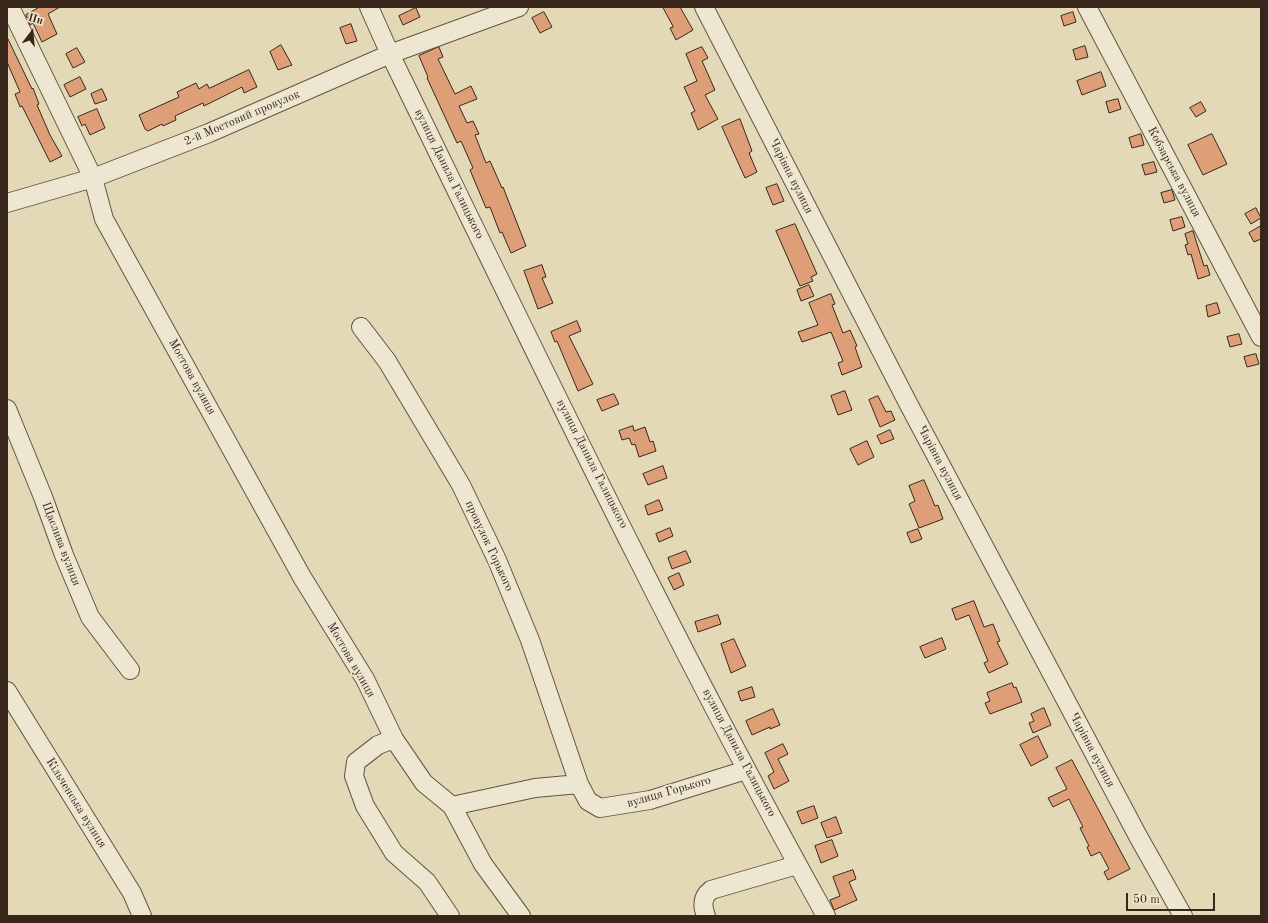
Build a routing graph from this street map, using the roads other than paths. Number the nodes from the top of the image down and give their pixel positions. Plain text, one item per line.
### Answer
1 (10, 7) edge
2 (369, 7) edge
3 (519, 7) edge
4 (704, 7) edge
5 (1087, 7) edge
6 (390, 54) junction
7 (93, 178) junction
8 (7, 203) edge
9 (361, 327) dead end
10 (1261, 337) edge
11 (7, 409) edge
12 (130, 670) dead end
13 (7, 691) edge
14 (394, 739) junction
15 (746, 770) junction
16 (579, 784) junction
17 (452, 806) junction
18 (797, 865) junction
19 (142, 916) edge
20 (450, 916) edge
21 (521, 916) edge
22 (706, 916) edge
23 (826, 916) edge
24 (1183, 916) edge

1 - 7 street, Мостова вулиця
2 - 6 street, вулиця Данила Галицького
3 - 6 street, 2-й Мостовий провулок
4 - 24 street, Чарівна вулиця
5 - 10 street, Кобзарська вулиця
6 - 7 street, 2-й Мостовий провулок
6 - 15 street, вулиця Данила Галицького
7 - 8 street, 2-й Мостовий провулок
7 - 14 street, Мостова вулиця
9 - 16 street, провулок Горького
11 - 12 street, Щаслива вулиця
13 - 19 street, Кільченська вулиця
14 - 17 street, Мостова вулиця
14 - 20 street
15 - 16 street, вулиця Горького
15 - 18 street, вулиця Данила Галицького
16 - 17 street
17 - 21 street, Мостова вулиця
18 - 22 street
18 - 23 street, вулиця Данила Галицького

